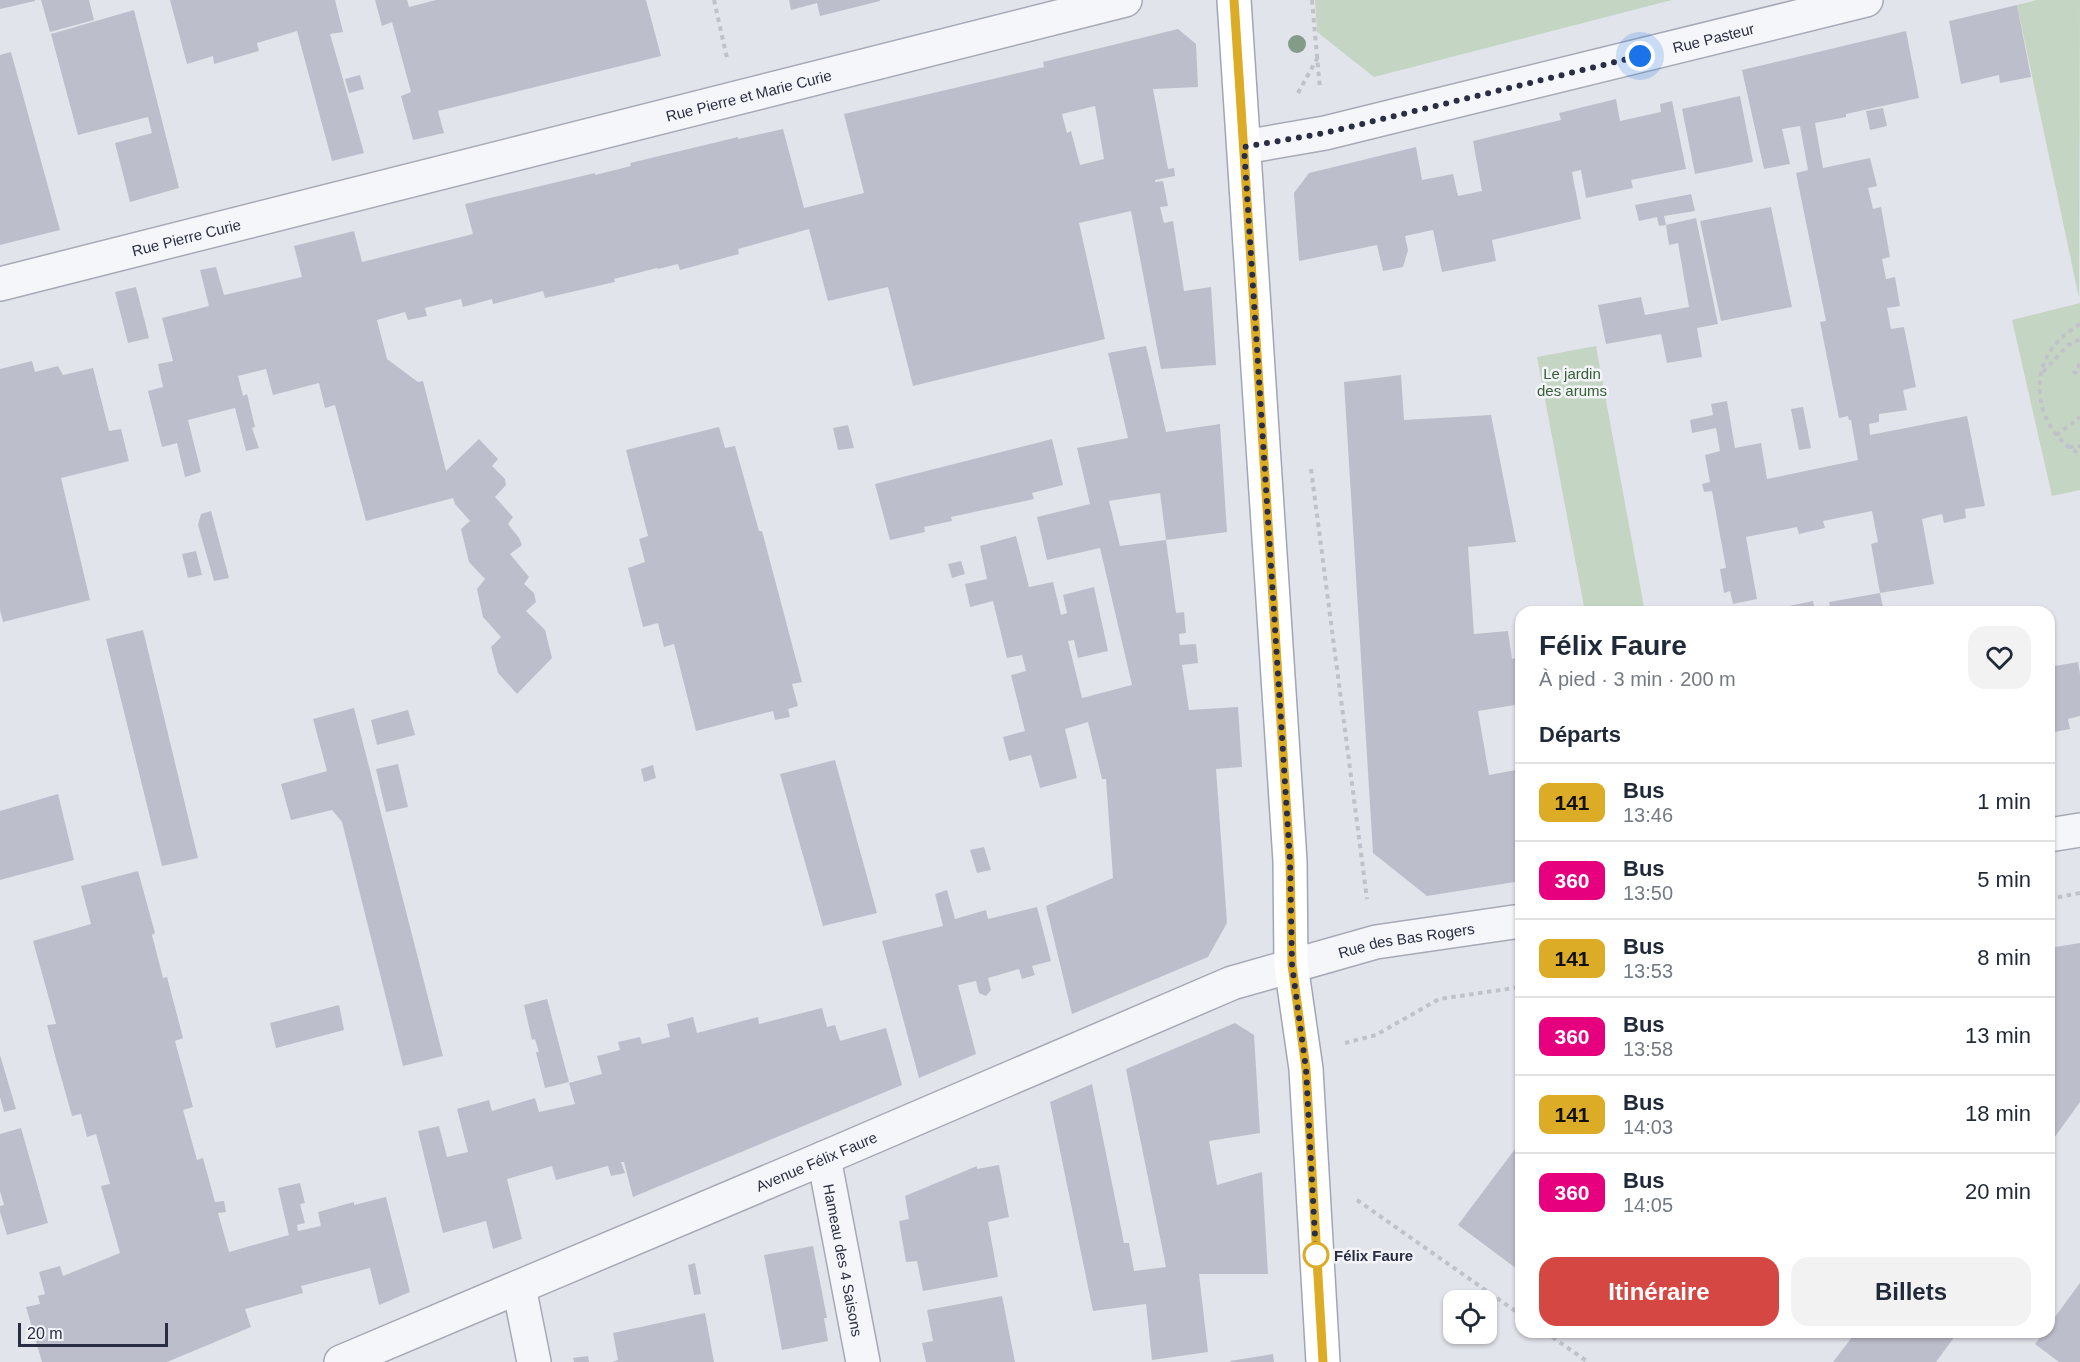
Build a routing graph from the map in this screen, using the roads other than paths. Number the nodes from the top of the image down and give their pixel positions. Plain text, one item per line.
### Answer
1 (1125, 0) edge
2 (1234, 0) edge
3 (1866, 0) edge
4 (1244, 147) junction
5 (373, 189) joint
6 (0, 284) edge
7 (2080, 830) edge
8 (2055, 834) edge
9 (1515, 922) edge
10 (1292, 965) junction
11 (824, 1158) junction
12 (519, 1287) junction
13 (341, 1362) edge
14 (534, 1362) edge
15 (863, 1362) edge
16 (1323, 1362) edge

1 - 5 street, Rue Pierre et Marie Curie
2 - 4 main road
3 - 4 street, Rue Pasteur
4 - 10 main road
5 - 6 street, Rue Pierre Curie
7 - 8 street
9 - 10 street, Rue des Bas Rogers
10 - 11 street, Avenue Félix Faure
10 - 16 main road
11 - 12 street, Avenue Félix Faure
11 - 15 street, Hameau des 4 Saisons
12 - 13 street, Avenue Félix Faure
12 - 14 street

